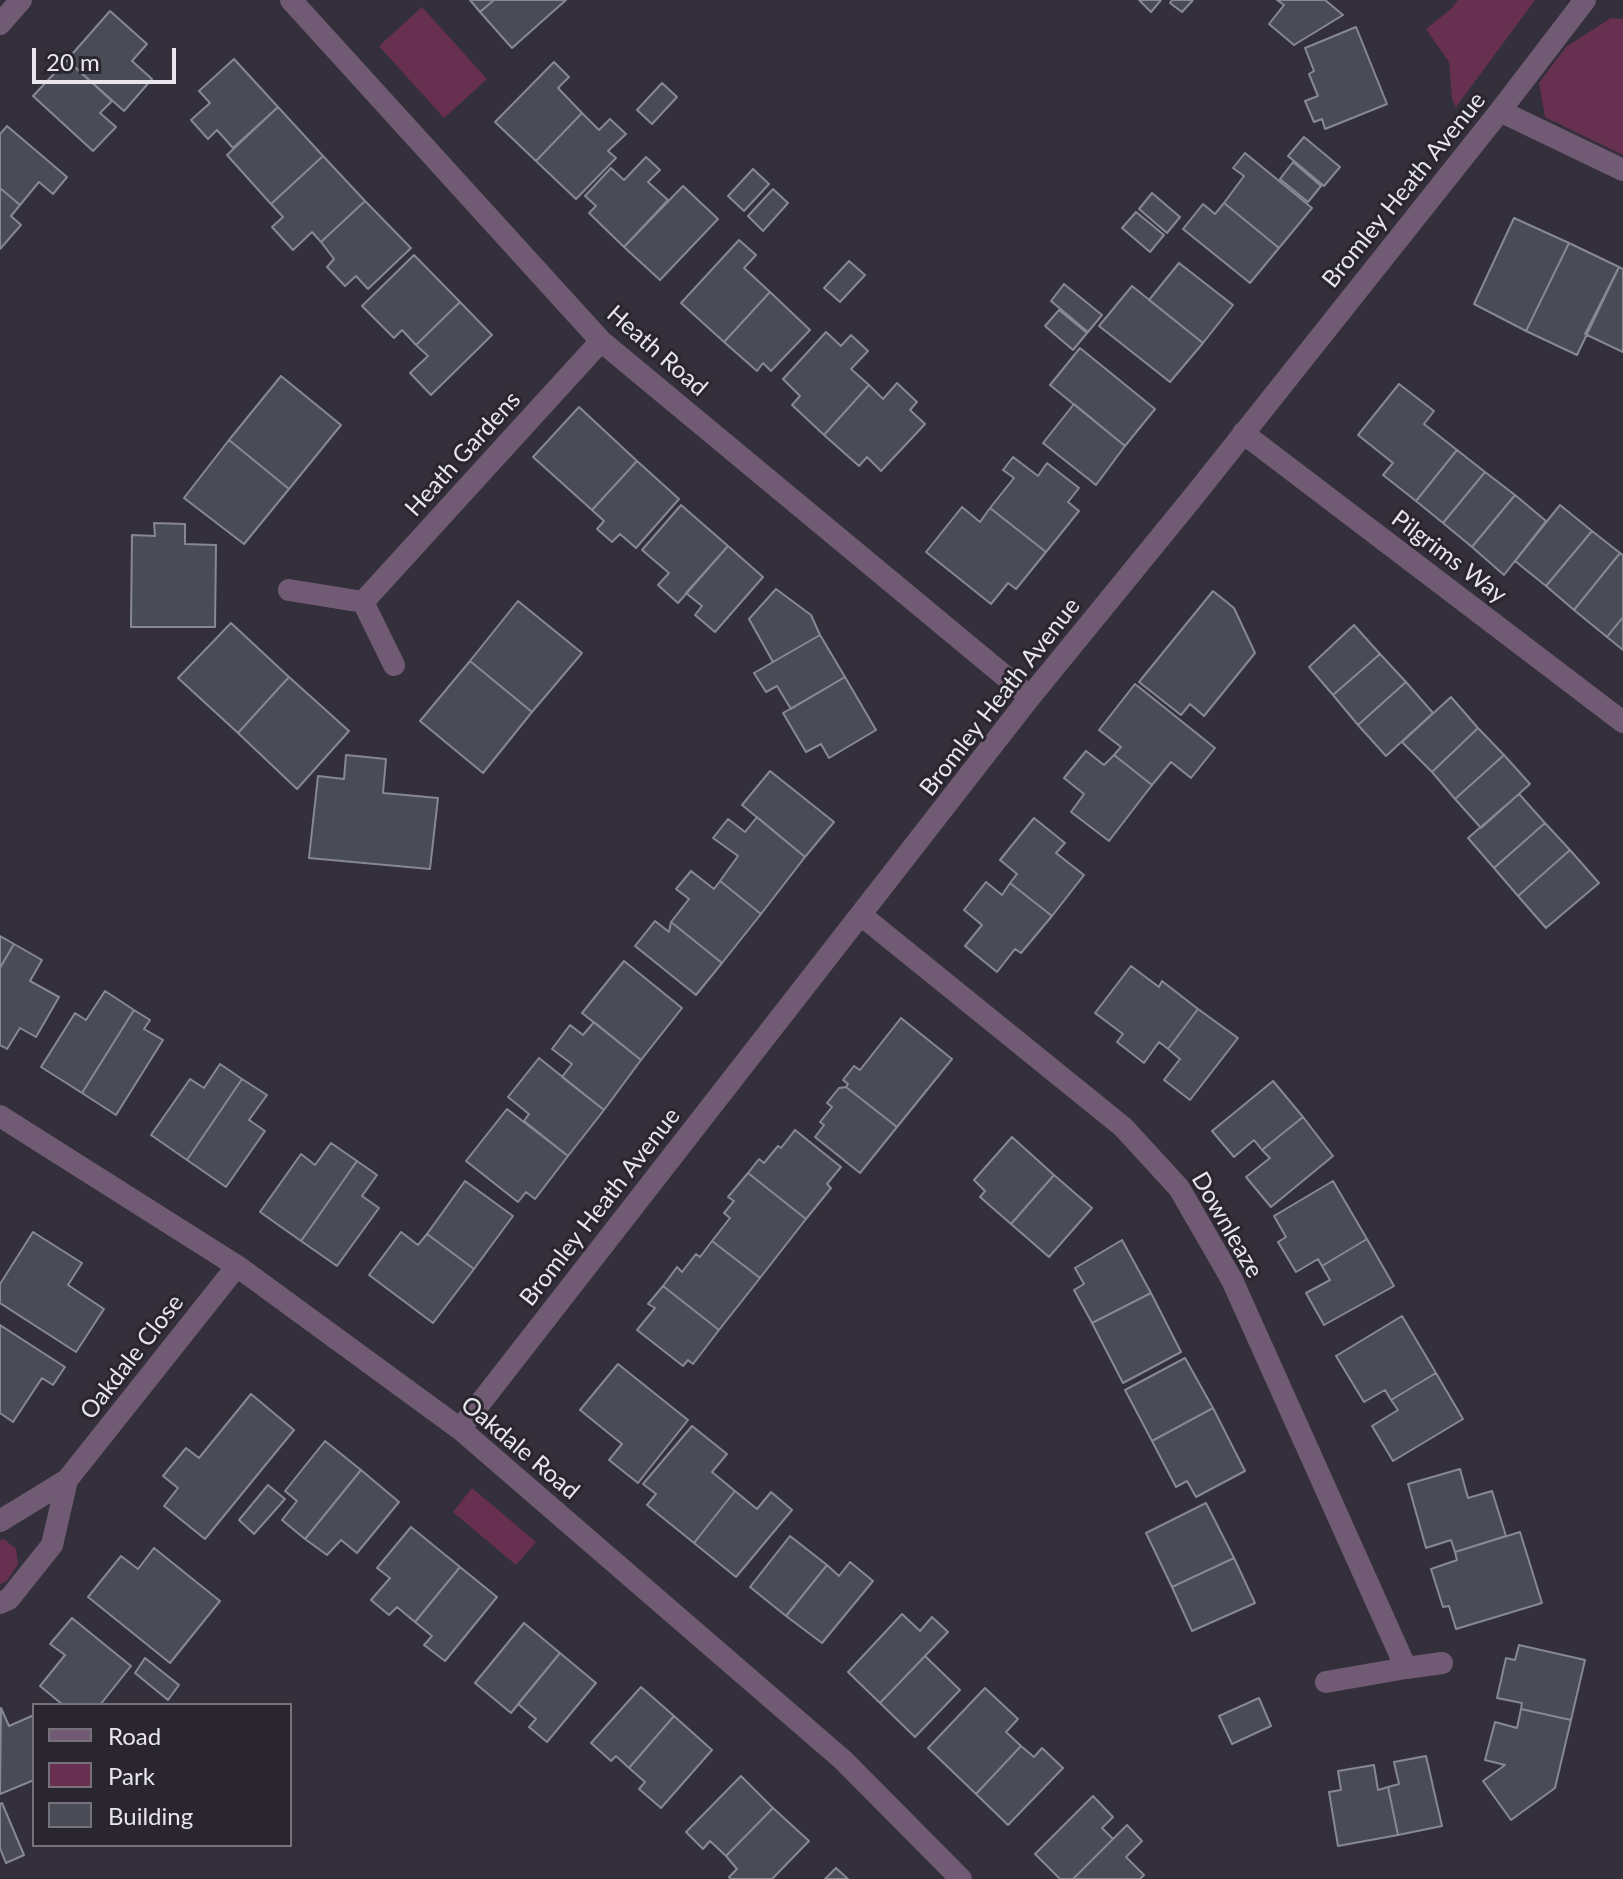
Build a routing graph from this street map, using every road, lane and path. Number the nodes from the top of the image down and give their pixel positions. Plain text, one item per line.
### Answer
1 (21, 0) edge
2 (291, 0) edge
3 (1585, 0) edge
4 (0, 24) edge
5 (1500, 111) junction
6 (1623, 170) edge
7 (601, 341) junction
8 (1243, 433) junction
9 (289, 590) dead end
10 (363, 602) junction
11 (394, 665) dead end
12 (1030, 697) junction
13 (1623, 722) edge
14 (861, 915) junction
15 (0, 1116) edge
16 (237, 1266) junction
17 (460, 1429) junction
18 (67, 1480) junction
19 (0, 1521) edge
20 (0, 1603) edge
21 (1442, 1663) dead end
22 (1406, 1668) junction
23 (1326, 1682) dead end
24 (961, 1879) edge

1 - 4 street
2 - 7 street, Heath Road
3 - 5 street, Bromley Heath Avenue
5 - 6 street
5 - 8 street, Bromley Heath Avenue
7 - 10 street, Heath Gardens
7 - 12 street, Heath Road
8 - 12 street, Bromley Heath Avenue
8 - 13 street, Pilgrims Way
9 - 10 street
10 - 11 street
12 - 14 street, Bromley Heath Avenue
14 - 17 street, Bromley Heath Avenue
14 - 22 street, Downleaze
15 - 16 street, Oakdale Road
16 - 17 street, Oakdale Road
16 - 18 street, Oakdale Close
17 - 24 street, Oakdale Road
18 - 19 street, Oakdale Close
18 - 20 street, Oakdale Close
21 - 22 street
22 - 23 street

